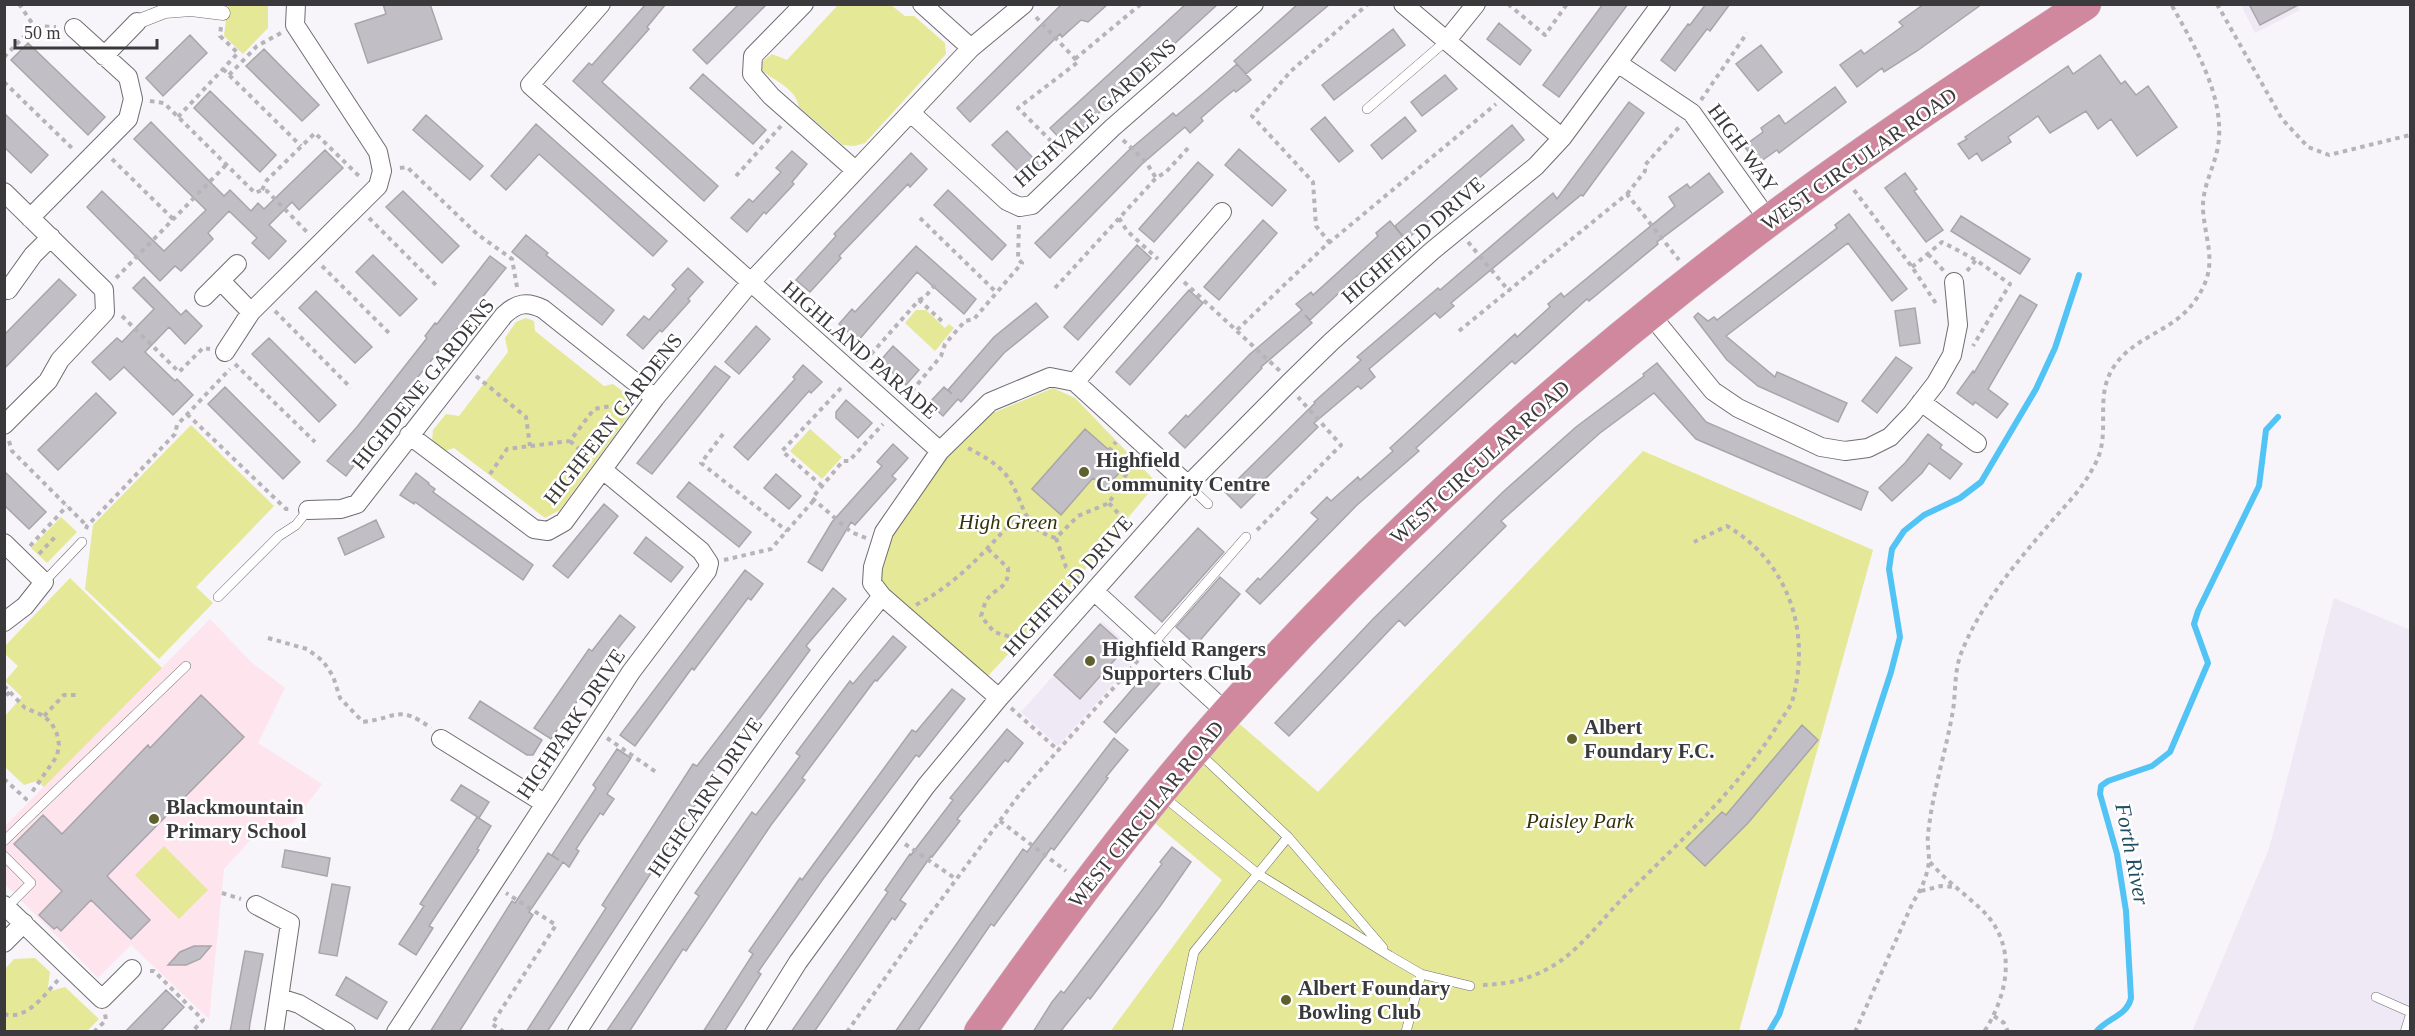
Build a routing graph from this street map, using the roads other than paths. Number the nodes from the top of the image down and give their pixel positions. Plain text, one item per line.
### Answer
1 (296, 4) edge
2 (602, 4) edge
3 (804, 4) edge
4 (922, 4) edge
5 (1254, 4) edge
6 (1403, 4) edge
7 (1476, 4) edge
8 (1661, 4) edge
9 (2085, 4) edge
10 (1028, 9) edge
11 (223, 13) road end
12 (137, 22) joint
13 (74, 28) road end
14 (1447, 40) junction
15 (971, 48) junction
16 (104, 56) junction
17 (1618, 64) junction
18 (1367, 109) dead end
19 (911, 113) junction
20 (1562, 138) junction
21 (855, 170) junction
22 (4, 192) edge
23 (1222, 212) dead end
24 (30, 218) junction
25 (1769, 221) junction
26 (51, 237) junction
27 (237, 264) dead end
28 (221, 281) junction
29 (1954, 282) dead end
30 (750, 283) junction
31 (8, 290) dead end
32 (204, 297) dead end
33 (257, 306) junction
34 (1650, 314) junction
35 (230, 358) road end
36 (1075, 382) junction
37 (655, 398) junction
38 (1921, 402) junction
39 (6, 430) edge
40 (409, 435) junction
41 (1977, 443) dead end
42 (946, 444) junction
43 (603, 470) junction
44 (1188, 485) junction
45 (1208, 504) dead end
46 (309, 510) joint
47 (1246, 537) road end
48 (82, 542) dead end
49 (4, 543) edge
50 (44, 582) junction
51 (1094, 591) junction
52 (882, 596) junction
53 (218, 597) dead end
54 (4, 622) edge
55 (1152, 645) junction
56 (186, 666) dead end
57 (999, 698) junction
58 (1227, 713) junction
59 (446, 750) road end
60 (1196, 750) junction
61 (1160, 793) junction
62 (544, 803) junction
63 (1288, 837) junction
64 (4, 841) edge
65 (4, 856) edge
66 (1258, 874) junction
67 (256, 905) dead end
68 (6, 906) edge
69 (24, 923) junction
70 (4, 943) edge
71 (1390, 956) junction
72 (132, 969) road end
73 (1421, 974) junction
74 (1470, 986) road end
75 (2376, 997) dead end
76 (280, 998) junction
77 (2410, 1014) edge
78 (274, 1032) edge
79 (346, 1032) edge
80 (396, 1032) edge
81 (577, 1032) edge
82 (754, 1032) edge
83 (980, 1032) edge
84 (1177, 1032) edge
85 (1406, 1032) edge
86 (2405, 1032) edge

1 - 33 street
2 - 30 street
3 - 21 street
4 - 15 street
5 - 19 street, HIGHVALE GARDENS
6 - 14 street
7 - 14 street
8 - 17 street, HIGHFIELD DRIVE
9 - 25 highway, WEST CIRCULAR ROAD
10 - 15 street, HIGHFERN GARDENS
11 - 12 street
12 - 16 street
13 - 16 street
14 - 18 lane
14 - 20 street
15 - 19 street, HIGHFERN GARDENS
16 - 24 street
17 - 20 street, HIGHFIELD DRIVE
17 - 25 street, HIGH WAY
19 - 21 street, HIGHFERN GARDENS
20 - 44 street, HIGHFIELD DRIVE
21 - 30 street, HIGHFERN GARDENS
22 - 24 street
23 - 36 street
24 - 26 street
25 - 34 highway, WEST CIRCULAR ROAD
26 - 31 street
26 - 39 street
27 - 28 street
28 - 32 street
28 - 33 street
29 - 38 street
30 - 37 street, HIGHFERN GARDENS
30 - 42 street, HIGHLAND PARADE
33 - 35 street
34 - 38 street
34 - 58 highway, WEST CIRCULAR ROAD
36 - 42 street
36 - 44 street
37 - 40 street, HIGHDENE GARDENS
37 - 43 street, HIGHFERN GARDENS
38 - 41 street
40 - 43 street, HIGHFERN GARDENS
40 - 46 street, HIGHDENE GARDENS
42 - 52 street
43 - 62 street, HIGHPARK DRIVE
44 - 45 lane
44 - 51 street, HIGHFIELD DRIVE
46 - 53 lane
47 - 55 lane
48 - 50 lane
49 - 50 street
50 - 54 street
51 - 55 street
51 - 57 street, HIGHFIELD DRIVE
52 - 57 street
52 - 81 street, HIGHCAIRN DRIVE
55 - 58 street
56 - 64 lane
57 - 82 street, HIGHFIELD DRIVE
58 - 60 highway, WEST CIRCULAR ROAD
59 - 62 street
60 - 61 highway, WEST CIRCULAR ROAD
60 - 63 lane
61 - 66 lane
61 - 83 highway, WEST CIRCULAR ROAD
62 - 80 street, HIGHPARK DRIVE
63 - 66 lane
63 - 71 lane
65 - 68 lane
66 - 71 lane
66 - 84 lane
67 - 76 street
68 - 69 street
69 - 70 street
69 - 72 street
71 - 73 lane
73 - 74 lane
73 - 85 lane
75 - 77 lane
76 - 78 street
76 - 79 street
77 - 86 lane

